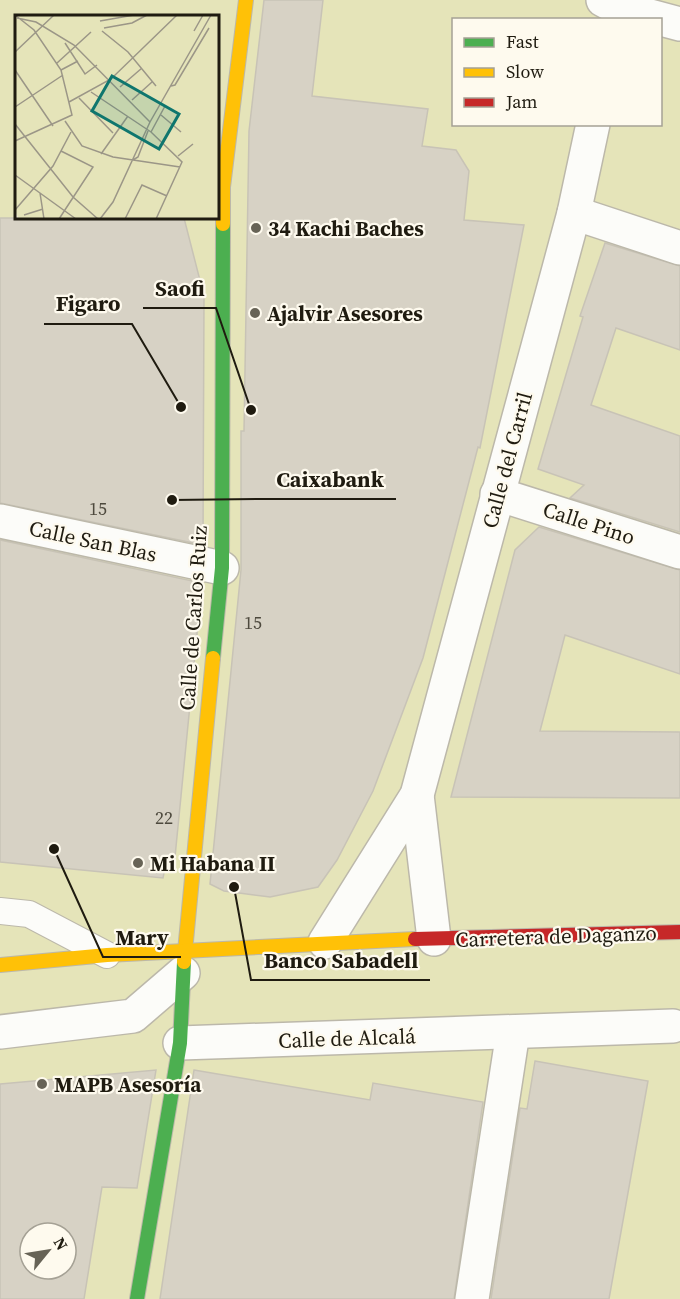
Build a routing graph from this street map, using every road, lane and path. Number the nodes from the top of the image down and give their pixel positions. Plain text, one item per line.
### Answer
1 (246, 0) edge
2 (613, 7) edge
3 (656, 18) edge
4 (662, 19) edge
5 (680, 24) edge
6 (592, 126) edge
7 (574, 213) junction
8 (680, 248) edge
9 (497, 494) junction
10 (0, 521) edge
11 (680, 552) edge
12 (222, 568) junction
13 (417, 795) junction
14 (0, 911) edge
15 (680, 932) edge
16 (434, 939) junction
17 (325, 942) junction
18 (107, 955) junction
19 (184, 962) junction
20 (0, 965) edge
21 (673, 1026) dead end
22 (0, 1032) edge
23 (513, 1032) junction
24 (180, 1043) junction
25 (137, 1299) edge
26 (472, 1299) edge

1 - 12 street, Calle de Carlos Ruiz
2 - 3 street
4 - 5 street
6 - 7 street, Calle del Carril
7 - 8 street
7 - 9 street, Calle del Carril
9 - 11 street, Calle Pino
9 - 13 street, Calle del Carril
10 - 12 street, Calle San Blas
12 - 19 street, Calle de Carlos Ruiz
13 - 16 street, Calle del Carril
13 - 17 street, Calle del Carril
14 - 18 lane
15 - 16 street, Carretera de Daganzo
16 - 17 street, Carretera de Daganzo
17 - 19 street, Carretera de Daganzo
18 - 19 street, Carretera de Daganzo
18 - 20 street, Carretera de Daganzo
19 - 22 street
19 - 24 street
21 - 23 street, Calle de Alcalá
23 - 24 street, Calle de Alcalá
23 - 26 street
24 - 25 street

